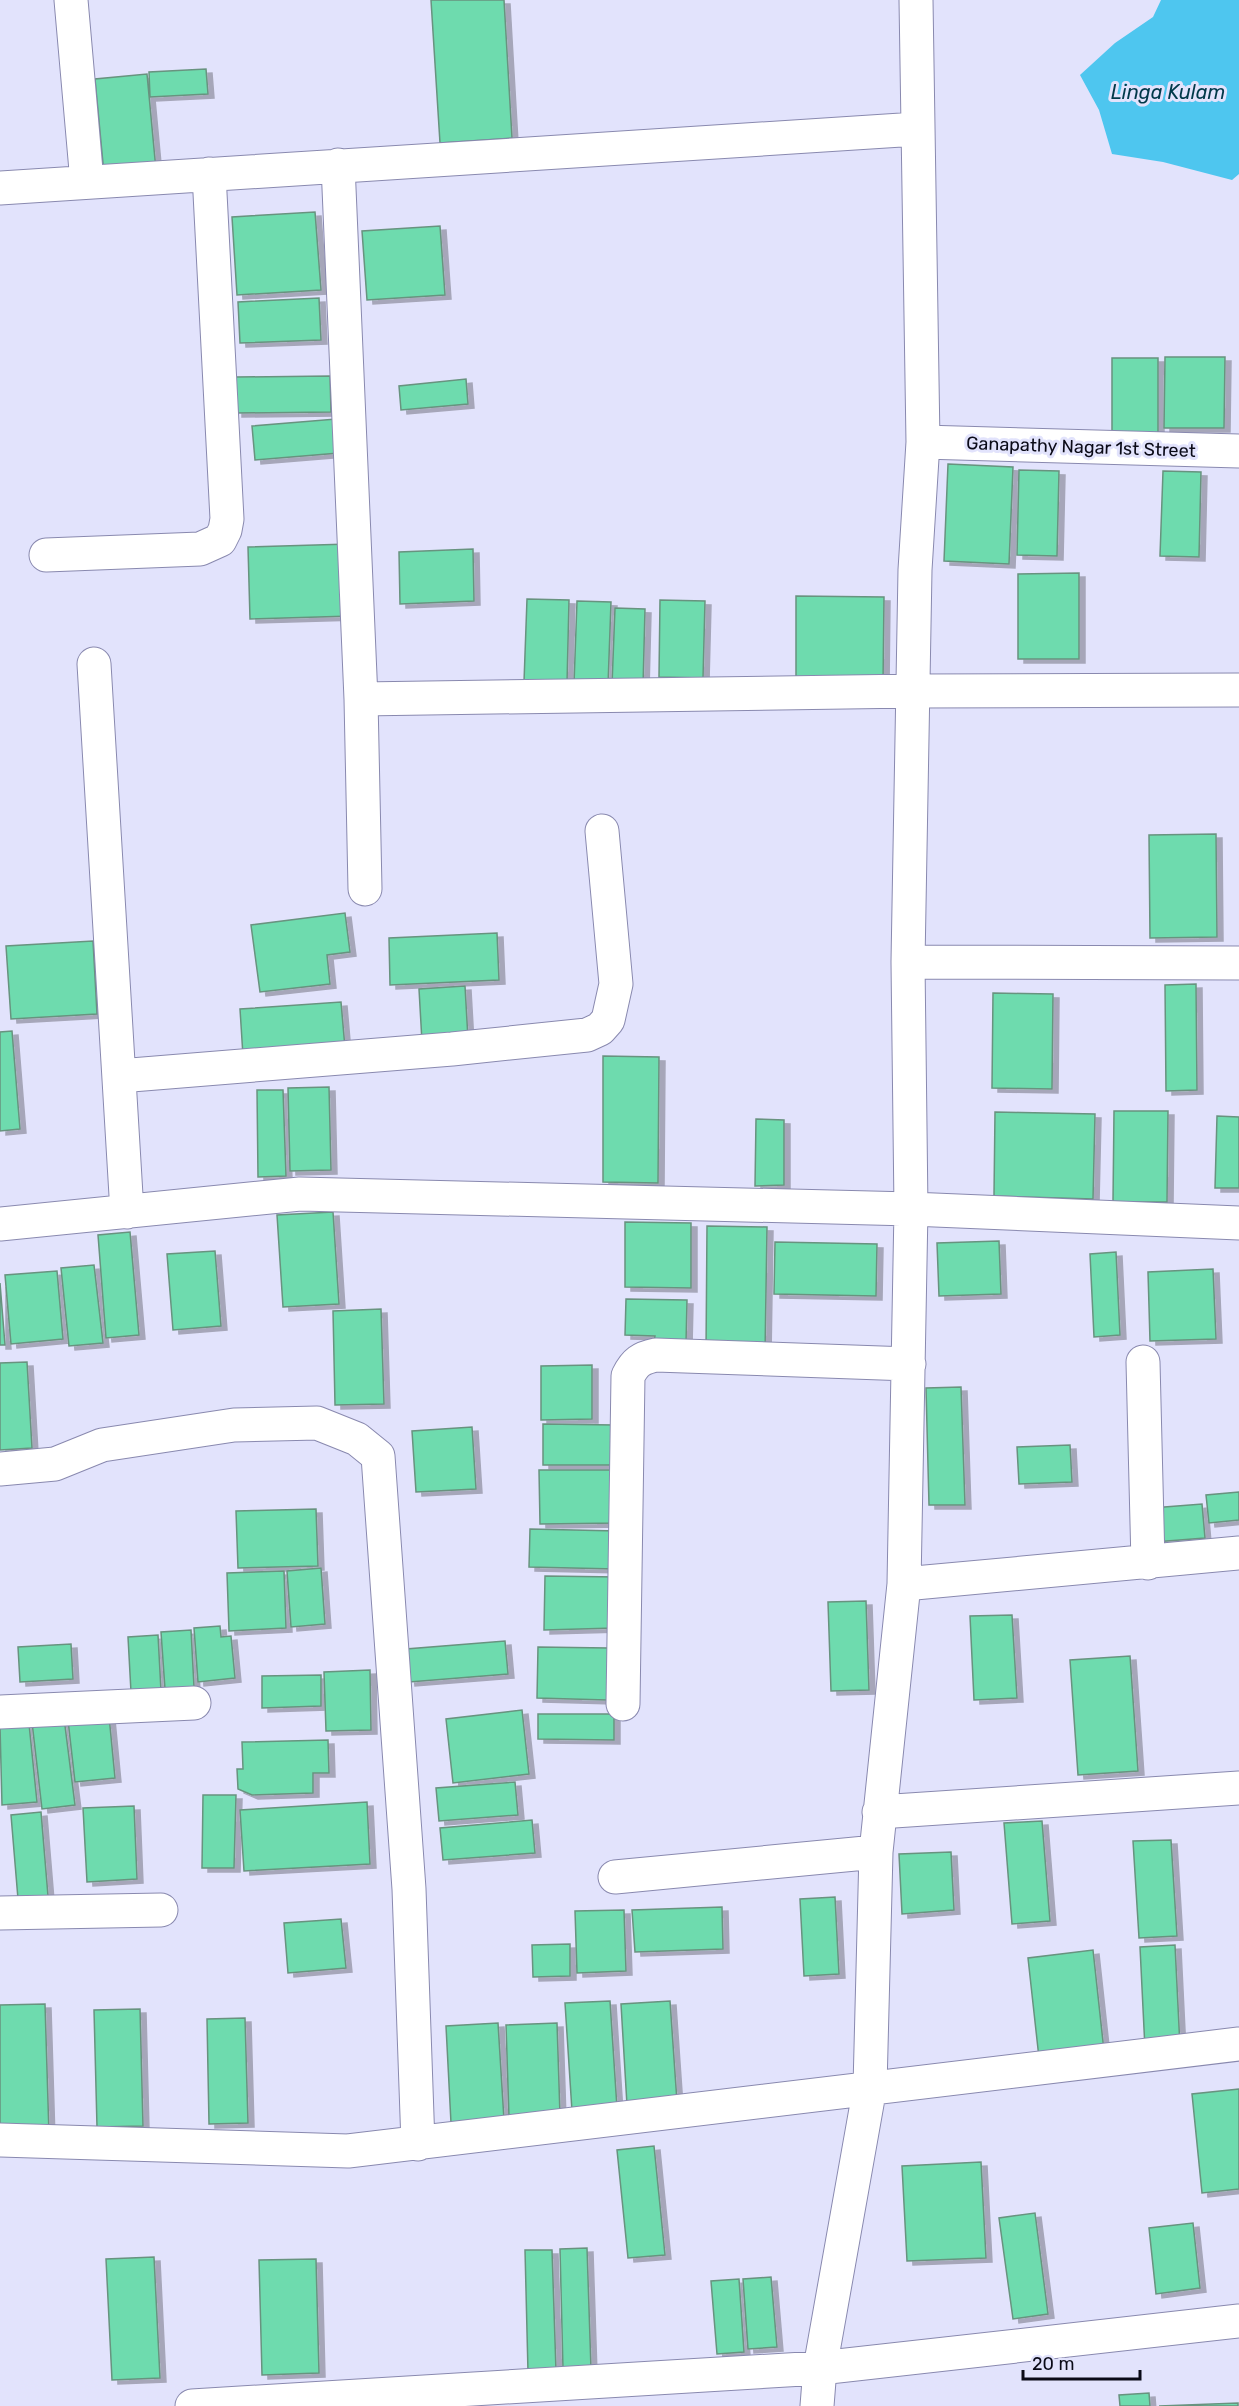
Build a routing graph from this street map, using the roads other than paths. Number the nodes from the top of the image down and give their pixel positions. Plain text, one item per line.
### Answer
1 (71, 0) edge
2 (916, 0) edge
3 (917, 129) junction
4 (338, 165) junction
5 (209, 174) junction
6 (87, 182) junction
7 (0, 188) edge
8 (923, 442) junction
9 (1239, 451) edge
10 (46, 555) dead end
11 (94, 663) dead end
12 (1239, 690) edge
13 (914, 691) junction
14 (362, 699) junction
15 (602, 831) dead end
16 (365, 889) dead end
17 (908, 962) junction
18 (1239, 963) edge
19 (119, 1076) junction
20 (911, 1209) junction
21 (127, 1212) junction
22 (1239, 1223) edge
23 (0, 1224) edge
24 (1143, 1362) dead end
25 (909, 1364) junction
26 (0, 1469) edge
27 (1239, 1554) edge
28 (1148, 1563) junction
29 (904, 1584) junction
30 (194, 1703) dead end
31 (623, 1704) dead end
32 (0, 1712) edge
33 (1239, 1788) edge
34 (879, 1812) junction
35 (876, 1852) junction
36 (615, 1877) dead end
37 (161, 1910) dead end
38 (0, 1912) edge
39 (1239, 2043) edge
40 (870, 2086) junction
41 (0, 2140) edge
42 (418, 2144) junction
43 (1239, 2321) edge
44 (819, 2368) junction
45 (318, 2403) edge
46 (192, 2406) edge
47 (817, 2406) edge

1 - 6 street
2 - 3 street
3 - 4 street
3 - 8 street
4 - 5 street
4 - 14 street
5 - 6 street
5 - 10 street
6 - 7 street
8 - 9 street, Ganapathy Nagar 1st Street
8 - 13 street
11 - 19 street
12 - 13 street
13 - 14 street
13 - 17 street
14 - 16 street
15 - 19 street
17 - 18 street
17 - 20 street
19 - 21 street
20 - 21 street
20 - 22 street
20 - 25 street
21 - 23 street
24 - 28 street
25 - 29 street
25 - 31 street
26 - 42 street
27 - 28 street
28 - 29 street
29 - 34 street
30 - 32 street
33 - 34 street
34 - 35 street
35 - 36 street
35 - 40 street
37 - 38 street
39 - 40 street
40 - 42 street
40 - 44 street
41 - 42 street
43 - 44 street
44 - 45 street
44 - 47 street
45 - 46 street

